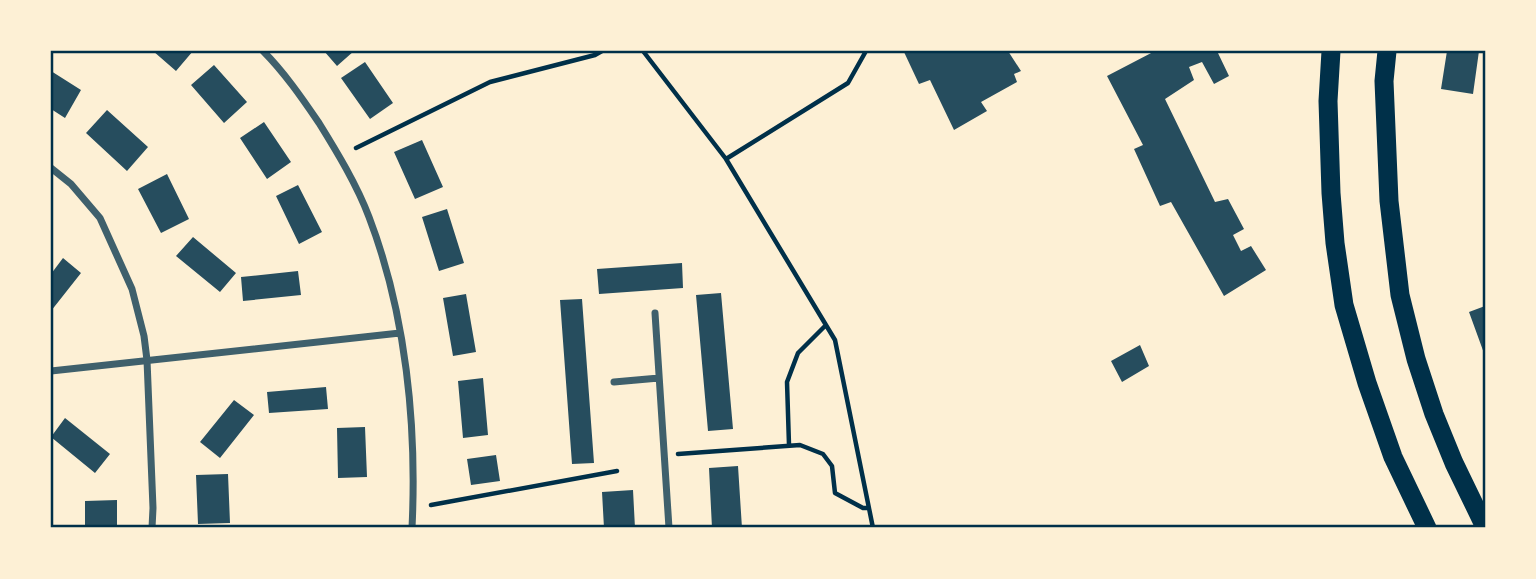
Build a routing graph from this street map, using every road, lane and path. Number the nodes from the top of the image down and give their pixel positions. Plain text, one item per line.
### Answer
1 (263, 51) edge
2 (602, 51) edge
3 (643, 51) edge
4 (866, 51) edge
5 (1331, 51) edge
6 (1387, 51) edge
7 (356, 148) dead end
8 (726, 159) junction
9 (51, 168) edge
10 (655, 313) dead end
11 (826, 325) junction
12 (400, 333) junction
13 (147, 360) junction
14 (51, 371) edge
15 (659, 377) junction
16 (614, 382) dead end
17 (789, 445) junction
18 (678, 454) dead end
19 (617, 471) dead end
20 (431, 505) dead end
21 (869, 508) junction
22 (1485, 527) edge
23 (152, 528) edge
24 (412, 528) edge
25 (670, 528) edge
26 (873, 528) edge
27 (1427, 528) edge

1 - 12 street
2 - 7 path
3 - 8 path
4 - 8 path
5 - 27 highway
6 - 22 highway
8 - 11 path
9 - 13 street
10 - 15 street
11 - 17 path
11 - 21 path
12 - 13 street
12 - 24 street
13 - 14 street
13 - 23 street
15 - 16 street
15 - 25 street
17 - 18 path
17 - 21 path
19 - 20 path
21 - 26 path

